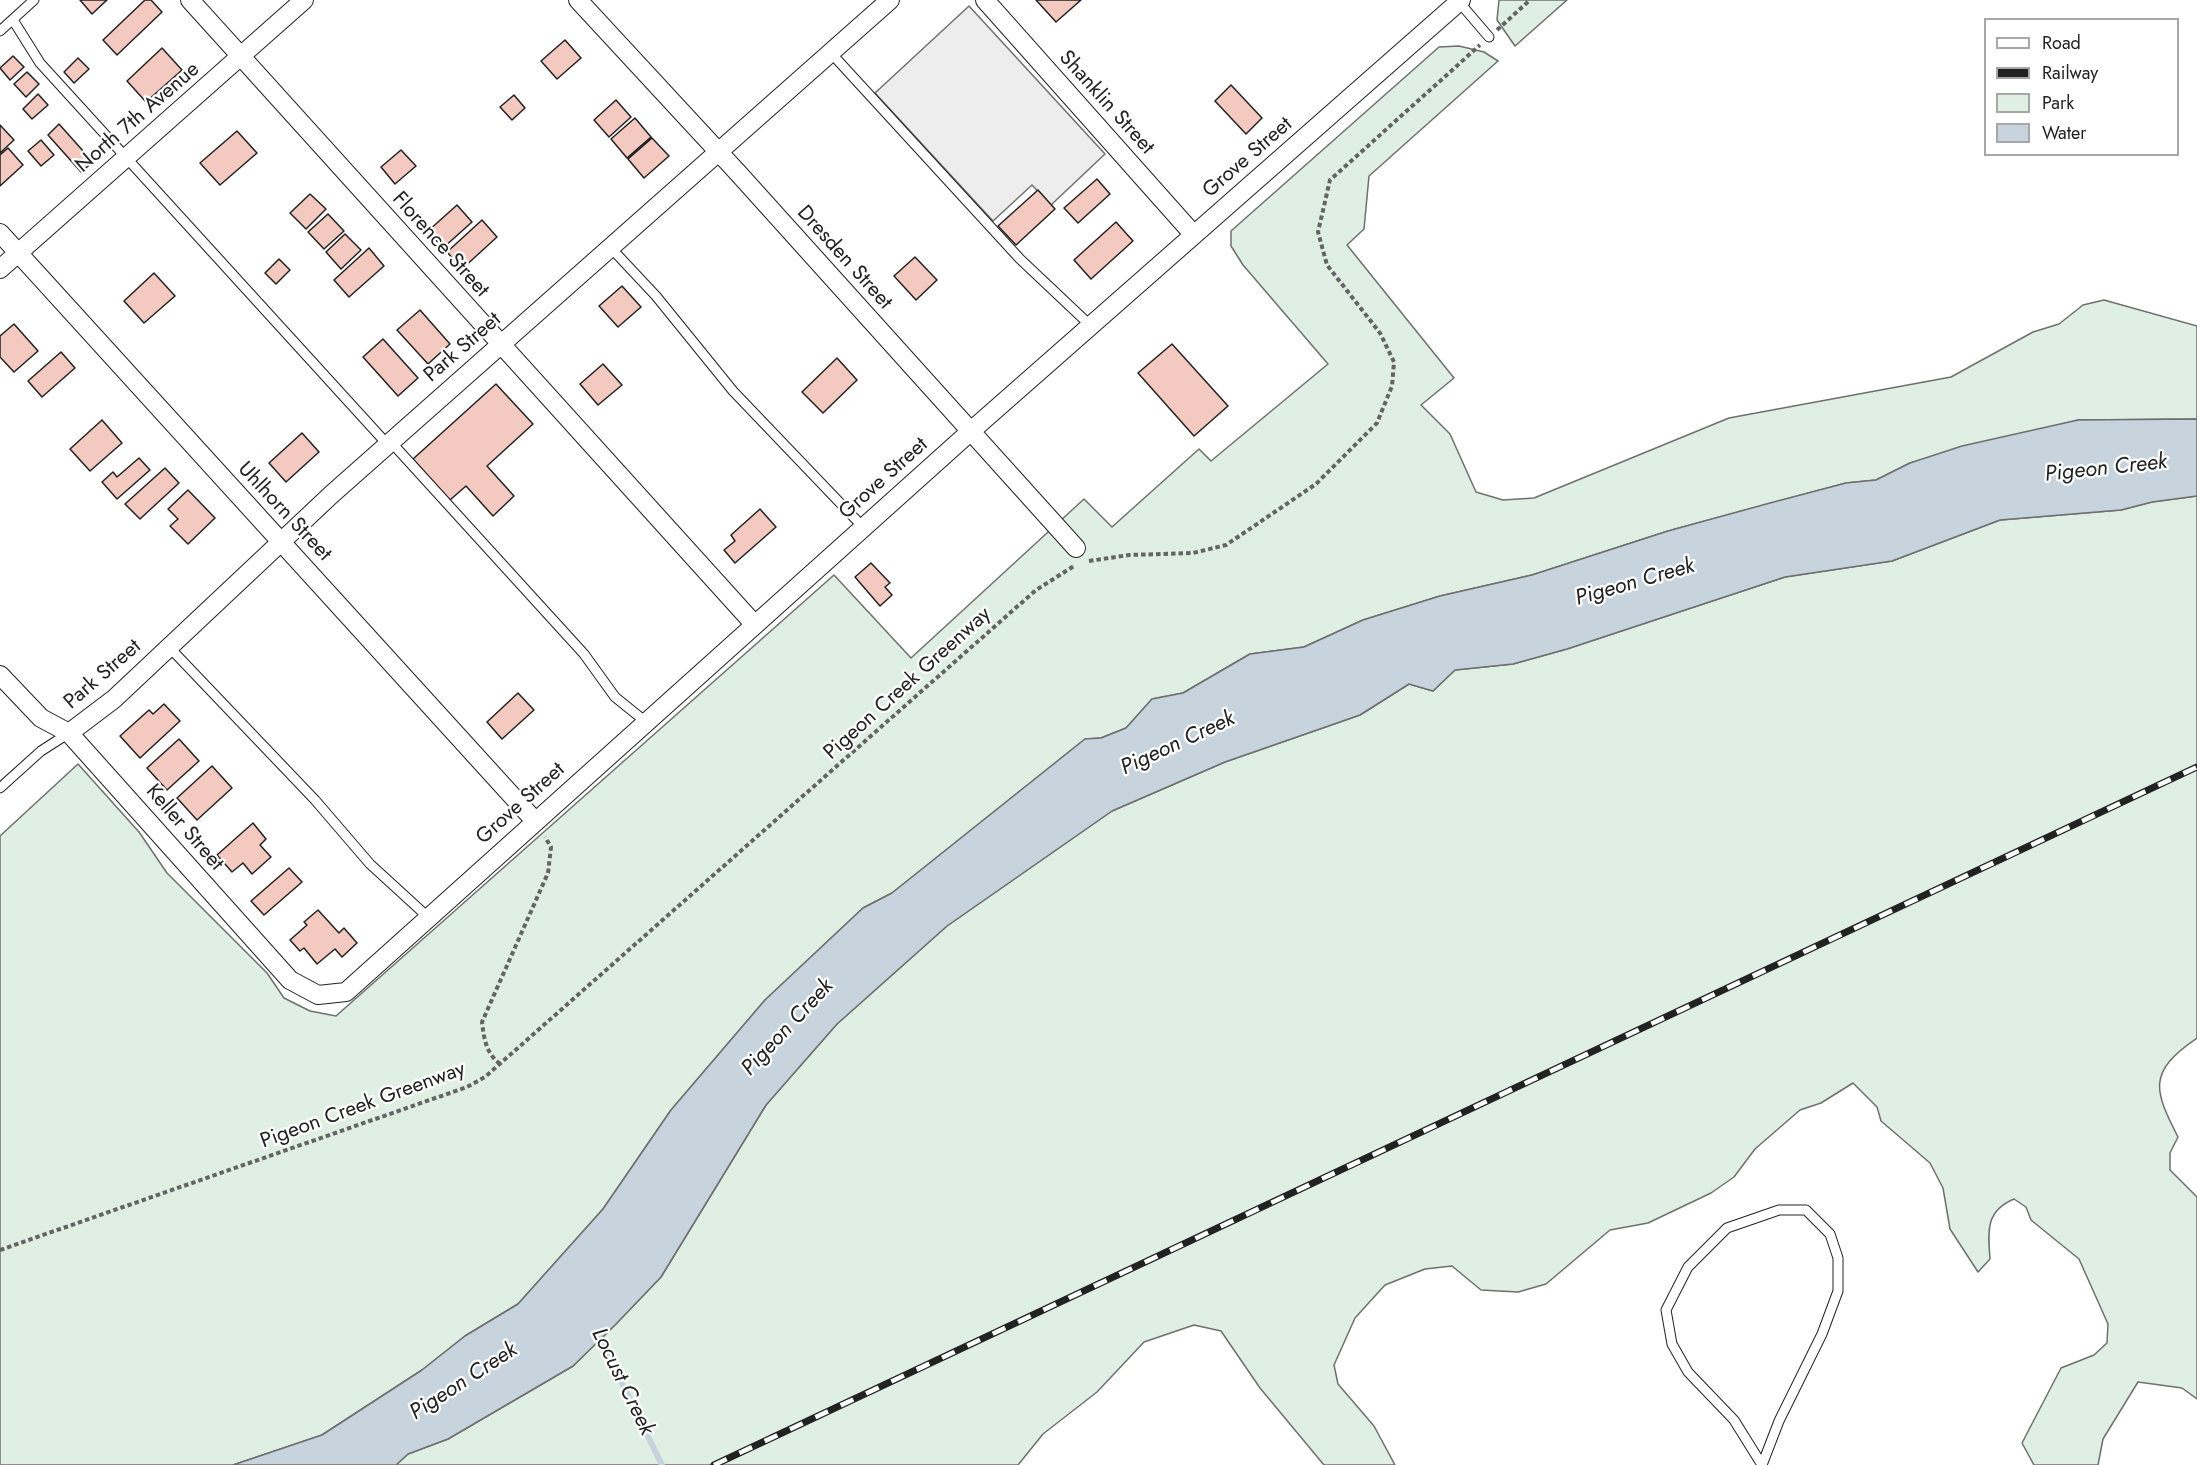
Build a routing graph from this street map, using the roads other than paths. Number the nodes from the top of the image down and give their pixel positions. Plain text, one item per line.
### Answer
1 (34, 0) edge
2 (190, 0) edge
3 (304, 0) edge
4 (578, 0) edge
5 (890, 0) edge
6 (985, 0) edge
7 (1460, 1) edge
8 (13, 20) junction
9 (0, 31) edge
10 (1489, 36) road end
11 (831, 53) junction
12 (241, 57) junction
13 (717, 152) junction
14 (127, 158) junction
15 (0, 233) edge
16 (1194, 235) junction
17 (611, 248) junction
18 (18, 252) junction
19 (0, 268) edge
20 (1092, 327) junction
21 (500, 345) junction
22 (971, 432) junction
23 (389, 443) junction
24 (864, 528) junction
25 (281, 542) junction
26 (1076, 548) dead end
27 (755, 625) junction
28 (169, 647) junction
29 (0, 675) edge
30 (646, 722) junction
31 (69, 734) junction
32 (0, 788) edge
33 (535, 821) junction
34 (429, 918) junction
35 (339, 994) joint
36 (1762, 1465) edge

1 - 8 lane
2 - 12 street, Florence Street
3 - 12 street, North 7th Avenue
4 - 13 street, Dresden Street
5 - 11 street, Park Street
6 - 16 street, Shanklin Street
7 - 10 lane
7 - 16 street, Grove Street
8 - 9 lane
8 - 14 lane
11 - 13 street, Park Street
11 - 20 lane
12 - 14 street, North 7th Avenue
12 - 21 street, Florence Street
13 - 17 street, Park Street
13 - 22 street, Dresden Street
14 - 18 street, North 7th Avenue
14 - 23 lane
15 - 18 street, Uhlhorn Street
16 - 20 street, Grove Street
17 - 21 street, Park Street
17 - 24 lane
18 - 19 street, North 7th Avenue
18 - 25 street, Uhlhorn Street
20 - 22 street, Grove Street
21 - 23 street, Park Street
21 - 27 street, Florence Street
22 - 24 street, Grove Street
22 - 26 street, Dresden Street
23 - 25 street, Park Street
23 - 30 lane
24 - 27 street, Grove Street
25 - 28 street, Park Street
25 - 33 street, Uhlhorn Street
27 - 30 street, Grove Street
28 - 31 street, Park Street
28 - 34 lane
29 - 31 street, Keller Street
30 - 33 street, Grove Street
31 - 32 lane
31 - 35 street, Keller Street
33 - 34 street, Grove Street
34 - 35 street, Grove Street
36 - 36 lane

